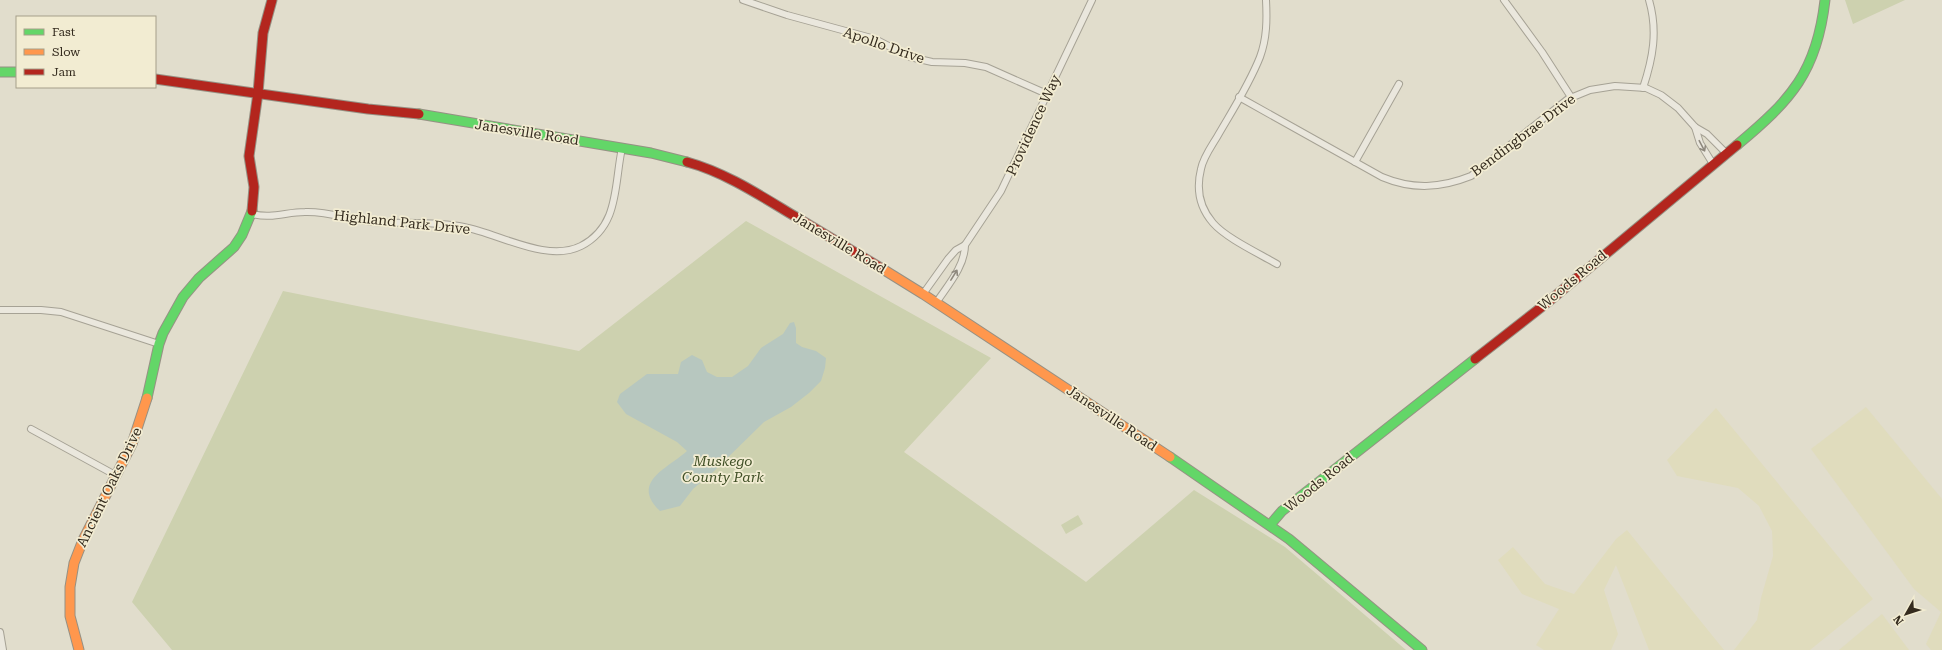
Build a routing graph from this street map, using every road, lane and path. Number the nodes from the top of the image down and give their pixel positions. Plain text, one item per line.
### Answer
1 (272, 0) edge
2 (743, 0) edge
3 (1092, 0) edge
4 (1266, 0) edge
5 (1504, 0) edge
6 (1649, 0) edge
7 (1825, 0) edge
8 (0, 72) edge
9 (16, 72) edge
10 (156, 79) edge
11 (1399, 84) dead end
12 (1642, 88) junction
13 (258, 93) junction
14 (1047, 94) junction
15 (1239, 97) junction
16 (1571, 97) junction
17 (1695, 127) junction
18 (622, 148) junction
19 (1726, 153) junction
20 (1355, 162) junction
21 (1713, 164) junction
22 (252, 214) junction
23 (966, 245) junction
24 (1277, 264) dead end
25 (923, 294) junction
26 (936, 303) junction
27 (0, 310) edge
28 (159, 344) junction
29 (31, 429) dead end
30 (117, 476) junction
31 (1270, 525) junction
32 (0, 632) edge
33 (3, 650) edge
34 (79, 650) edge
35 (1422, 650) edge

1 - 13 street, Ancient Oaks Drive
2 - 14 street, Apollo Drive
3 - 14 street, Providence Way
4 - 15 street
5 - 16 street
6 - 12 street
7 - 19 street, Woods Road
8 - 9 street
10 - 13 street, Janesville Road
11 - 20 street
12 - 16 street, Bendingbrae Drive
12 - 17 street, Bendingbrae Drive
13 - 18 street, Janesville Road
13 - 22 street, Ancient Oaks Drive
14 - 23 street, Providence Way
15 - 20 street, Bendingbrae Drive
15 - 24 street
16 - 20 street, Bendingbrae Drive
17 - 19 street, Bendingbrae Drive
17 -> 21 street, Bendingbrae Drive
18 - 22 street, Highland Park Drive
18 - 25 street, Janesville Road
19 - 21 street, Woods Road
21 - 31 street, Woods Road
22 - 28 street, Ancient Oaks Drive
23 - 25 street, Providence Way
26 -> 23 street, Providence Way
25 - 26 street, Janesville Road
26 - 31 street, Janesville Road
27 - 28 street
28 - 30 street, Ancient Oaks Drive
29 - 30 street
30 - 34 street, Ancient Oaks Drive
31 - 35 street, Janesville Road
32 - 33 street

